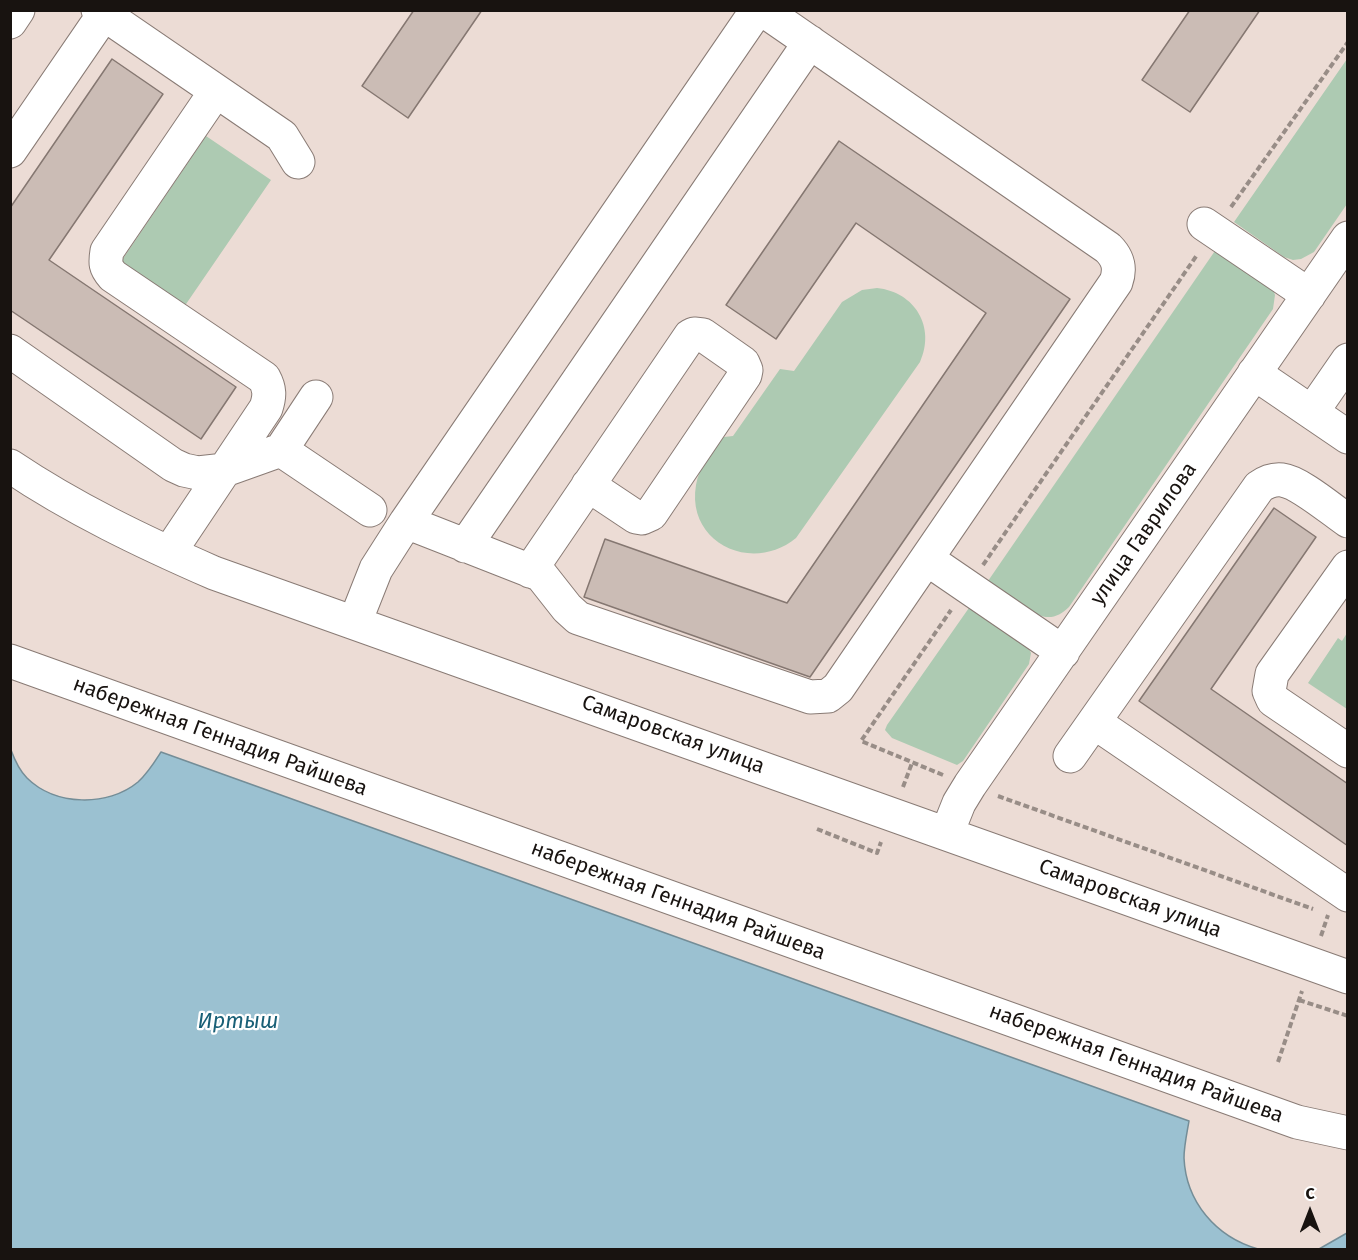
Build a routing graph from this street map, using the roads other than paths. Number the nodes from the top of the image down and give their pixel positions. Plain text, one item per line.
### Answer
1 (18, 10) edge
2 (757, 10) edge
3 (763, 10) edge
4 (101, 12) edge
5 (10, 22) edge
6 (810, 42) junction
7 (216, 91) junction
8 (10, 151) edge
9 (298, 162) dead end
10 (1210, 227) road end
11 (1347, 238) edge
12 (1309, 295) junction
13 (10, 351) edge
14 (1347, 360) edge
15 (1254, 373) junction
16 (316, 397) dead end
17 (1312, 412) junction
18 (1347, 437) edge
19 (281, 450) junction
20 (10, 466) edge
21 (225, 470) junction
22 (588, 485) junction
23 (370, 510) dead end
24 (1347, 521) edge
25 (406, 522) junction
26 (465, 546) junction
27 (169, 553) junction
28 (927, 559) junction
29 (1347, 567) edge
30 (530, 571) junction
31 (356, 622) junction
32 (1063, 651) junction
33 (10, 661) edge
34 (1094, 722) junction
35 (1347, 751) edge
36 (1070, 756) dead end
37 (947, 833) junction
38 (1338, 909) edge
39 (1347, 977) edge
40 (1347, 1132) edge

1 - 5 street
2 - 25 street
3 - 6 street
4 - 7 street
4 - 8 street
6 - 26 street
6 - 28 street
7 - 9 street
7 - 21 street
10 - 12 street
11 - 12 street, улица Гаврилова
12 - 15 street, улица Гаврилова
13 - 21 street
14 - 17 street
15 - 17 street
15 - 32 street, улица Гаврилова
16 - 19 street
17 - 18 street
19 - 21 street
19 - 23 street
20 - 27 street, Самаровская улица
21 - 27 street
22 - 22 street
22 - 30 street
24 - 34 street
25 - 26 street
25 - 31 street
26 - 30 street
27 - 31 street, Самаровская улица
28 - 30 street
28 - 32 street
29 - 35 street
31 - 37 street, Самаровская улица
32 - 37 street, улица Гаврилова
33 - 40 street, набережная Геннадия Райшева
34 - 36 street
34 - 38 street
37 - 39 street, Самаровская улица

